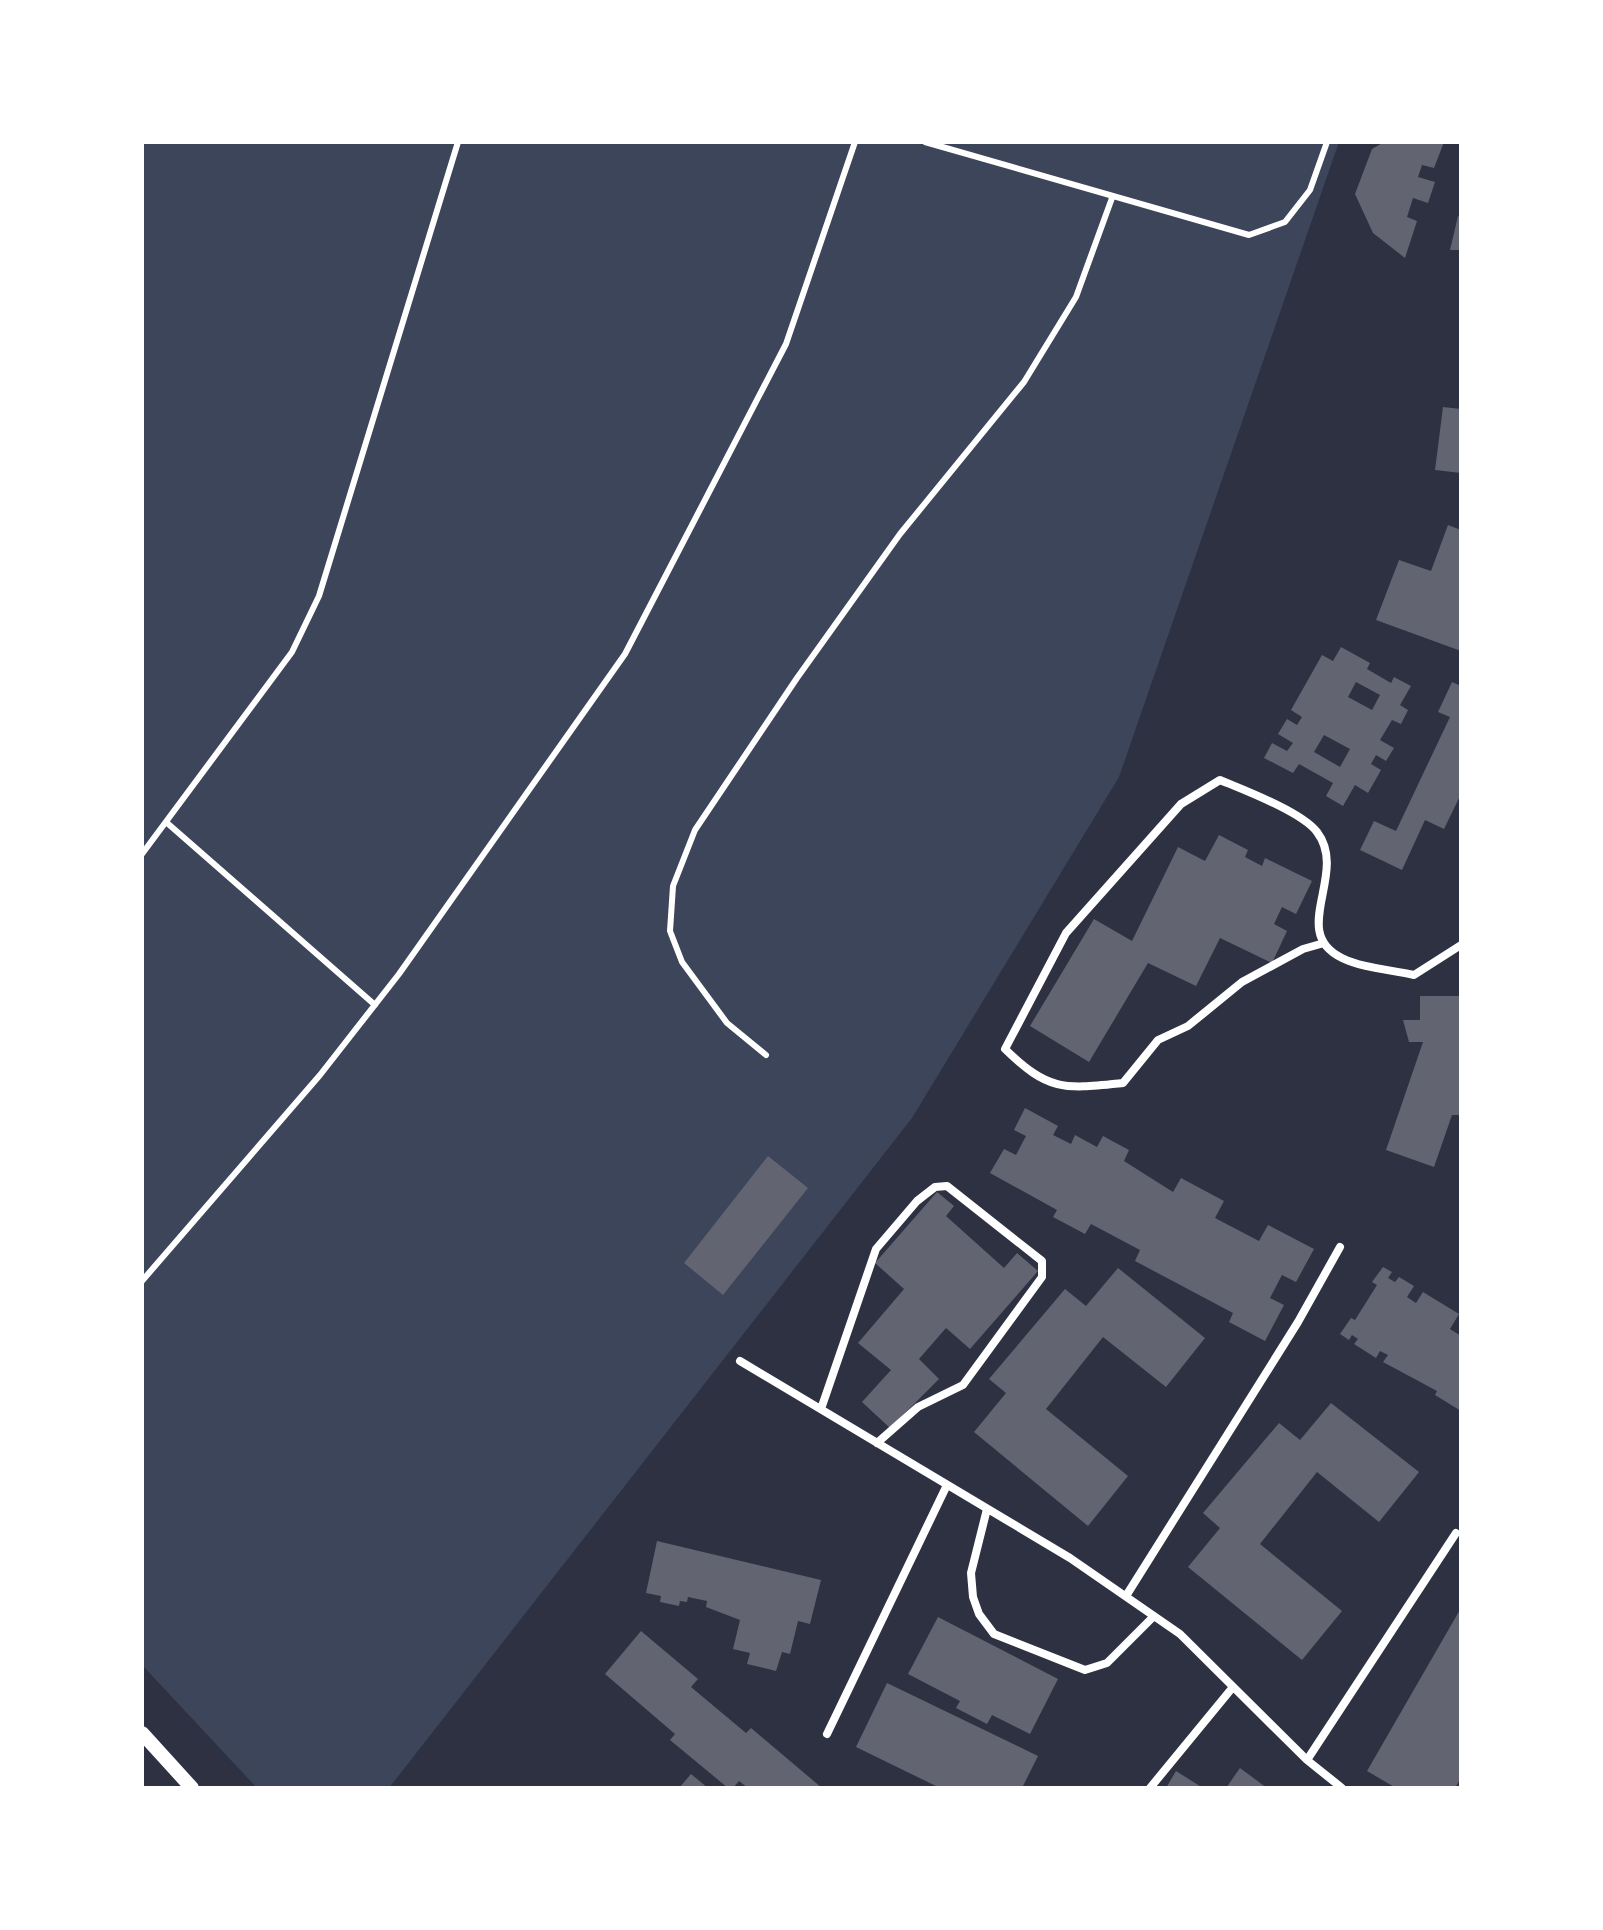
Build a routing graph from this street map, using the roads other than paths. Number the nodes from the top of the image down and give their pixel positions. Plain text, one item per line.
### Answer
1 (458, 142) edge
2 (855, 142) edge
3 (925, 142) edge
4 (1327, 142) edge
5 (1112, 198) junction
6 (166, 822) junction
7 (142, 854) edge
8 (1324, 943) junction
9 (1461, 945) edge
10 (375, 1005) junction
11 (766, 1055) dead end
12 (1340, 1247) dead end
13 (142, 1281) edge
14 (740, 1361) dead end
15 (821, 1409) junction
16 (877, 1443) junction
17 (947, 1485) junction
18 (987, 1509) junction
19 (1456, 1533) dead end
20 (1126, 1596) junction
21 (1154, 1616) junction
22 (1233, 1687) junction
23 (142, 1733) edge
24 (827, 1734) dead end
25 (1307, 1760) junction
26 (192, 1788) edge
27 (1150, 1788) edge
28 (1342, 1788) edge

1 - 6 lane
2 - 10 lane
3 - 5 lane
4 - 5 lane
5 - 11 lane
6 - 7 lane
6 - 10 lane
8 - 8 street
8 - 9 street
10 - 13 lane
12 - 20 street
14 - 15 street
15 - 16 street
15 - 16 street
16 - 17 street
17 - 18 street
17 - 24 street
18 - 20 street
18 - 21 street
19 - 25 street
20 - 21 street
21 - 22 street
22 - 25 street
22 - 27 street
23 - 26 street
25 - 28 street

